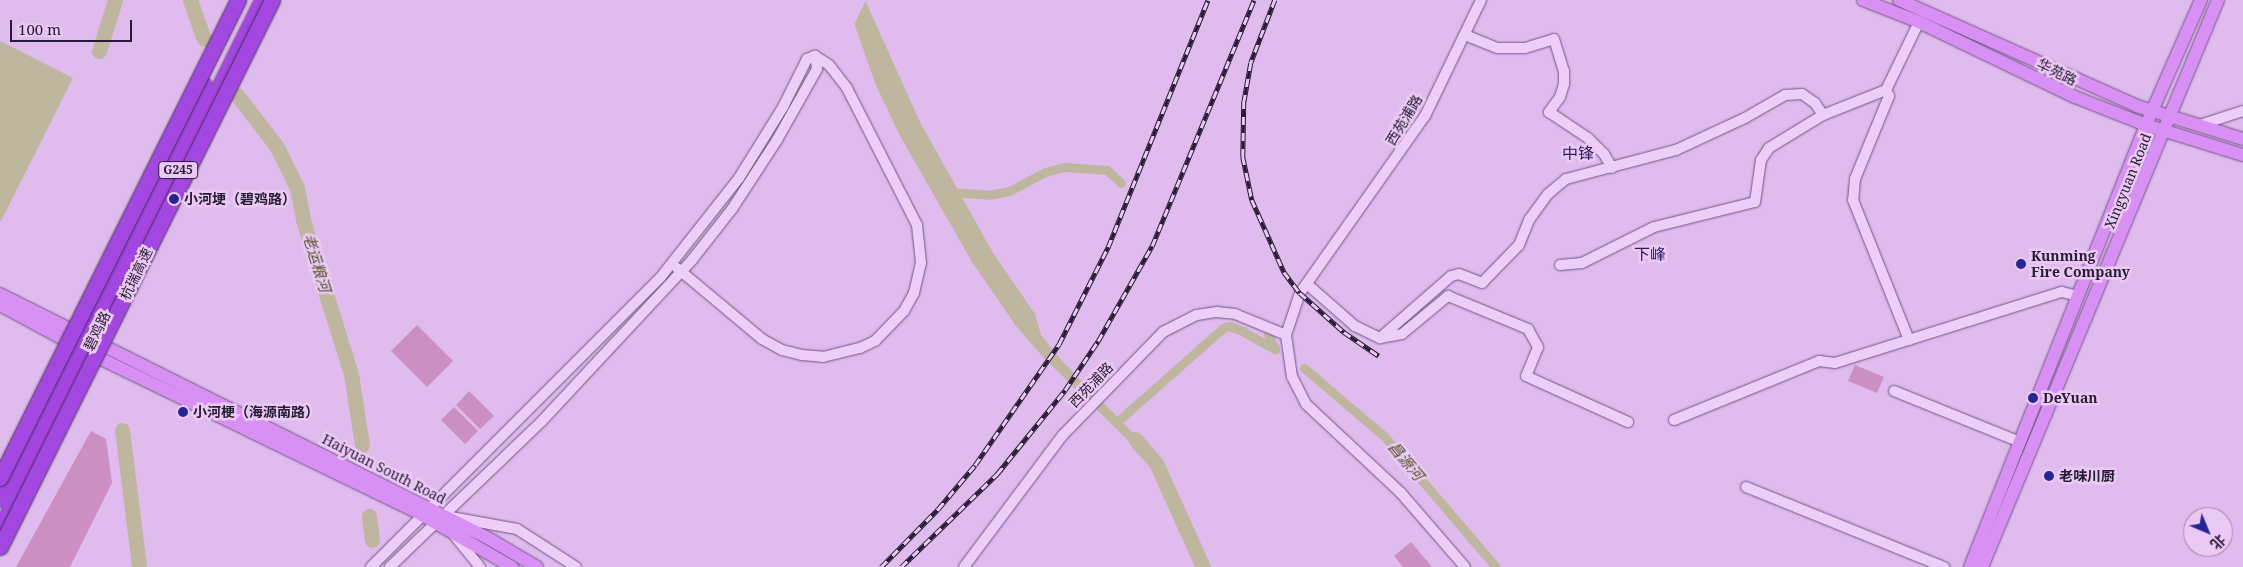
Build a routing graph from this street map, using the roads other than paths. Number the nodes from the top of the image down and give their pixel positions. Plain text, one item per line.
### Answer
1 (237, 0) edge
2 (246, 0) edge
3 (262, 0) edge
4 (272, 0) edge
5 (1481, 0) edge
6 (1863, 0) edge
7 (1898, 0) edge
8 (2201, 0) edge
9 (2218, 0) edge
10 (1919, 22) junction
11 (1465, 35) junction
12 (815, 56) junction
13 (1886, 90) junction
14 (2154, 110) junction
15 (2243, 111) edge
16 (2171, 115) junction
17 (1822, 116) junction
18 (2146, 125) junction
19 (2200, 125) junction
20 (2164, 131) junction
21 (2243, 138) edge
22 (2243, 155) edge
23 (1612, 168) junction
24 (672, 264) junction
25 (1560, 265) dead end
26 (682, 272) junction
27 (1307, 284) junction
28 (0, 294) edge
29 (2078, 296) junction
30 (0, 305) edge
31 (1286, 335) junction
32 (1380, 338) junction
33 (1909, 340) junction
34 (84, 343) junction
35 (1894, 391) dead end
36 (1674, 420) dead end
37 (1628, 422) dead end
38 (2020, 442) junction
39 (0, 478) edge
40 (1746, 487) dead end
41 (0, 499) edge
42 (426, 512) junction
43 (439, 519) junction
44 (0, 529) edge
45 (451, 530) junction
46 (0, 547) edge
47 (371, 567) edge
48 (390, 567) edge
49 (480, 567) edge
50 (512, 567) edge
51 (538, 567) edge
52 (576, 567) edge
53 (964, 567) edge
54 (1465, 567) edge
55 (1944, 567) edge
56 (1970, 567) edge
57 (1982, 567) edge

1 - 39 highway, bridge
2 - 34 highway, 碧鸡路 / G245
3 - 34 highway, 碧鸡路 / G245
4 - 46 highway, 杭瑞高速, bridge
5 - 11 street, 西苑浦路
6 - 10 main road, 华苑路
7 - 14 main road, 华苑路
8 - 14 main road, Xingyuan Road
9 - 16 main road, Xingyuan Road
10 - 13 street
10 - 18 main road, 华苑路
11 - 23 street
11 - 27 street, 西苑浦路
12 - 24 street
12 - 26 street
12 - 26 street
13 - 17 street
13 - 33 street
14 - 16 main road, 华苑路
14 - 18 main road, Xingyuan Road
15 - 19 street
16 - 19 main road, 华苑路
16 - 20 main road, Xingyuan Road
17 - 23 street
17 - 25 street
18 - 20 main road, 华苑路
18 - 29 main road, Xingyuan Road
19 - 21 main road, 华苑路
20 - 22 main road, 华苑路
20 - 57 main road, Xingyuan Road
23 - 32 street
24 - 26 street
24 - 42 street
26 - 43 street
27 - 31 street, 西苑浦路
27 - 32 street
28 - 34 main road, Haiyuan South Road
29 - 33 street
29 - 38 main road, Xingyuan Road
30 - 34 main road, Haiyuan South Road
31 - 53 street, 西苑浦路
31 - 54 street
32 - 37 street
33 - 36 street
34 - 41 highway, 碧鸡路 / G245
34 - 42 main road, Haiyuan South Road
34 - 44 highway, 碧鸡路 / G245
35 - 38 street
38 - 56 main road, Xingyuan Road
40 - 55 street
42 - 43 main road, Haiyuan South Road
42 - 47 street
43 - 45 main road, Haiyuan South Road
43 - 48 street
43 - 51 main road, Haiyuan South Road
43 - 52 street
45 - 49 street
45 - 50 main road, Haiyuan South Road

